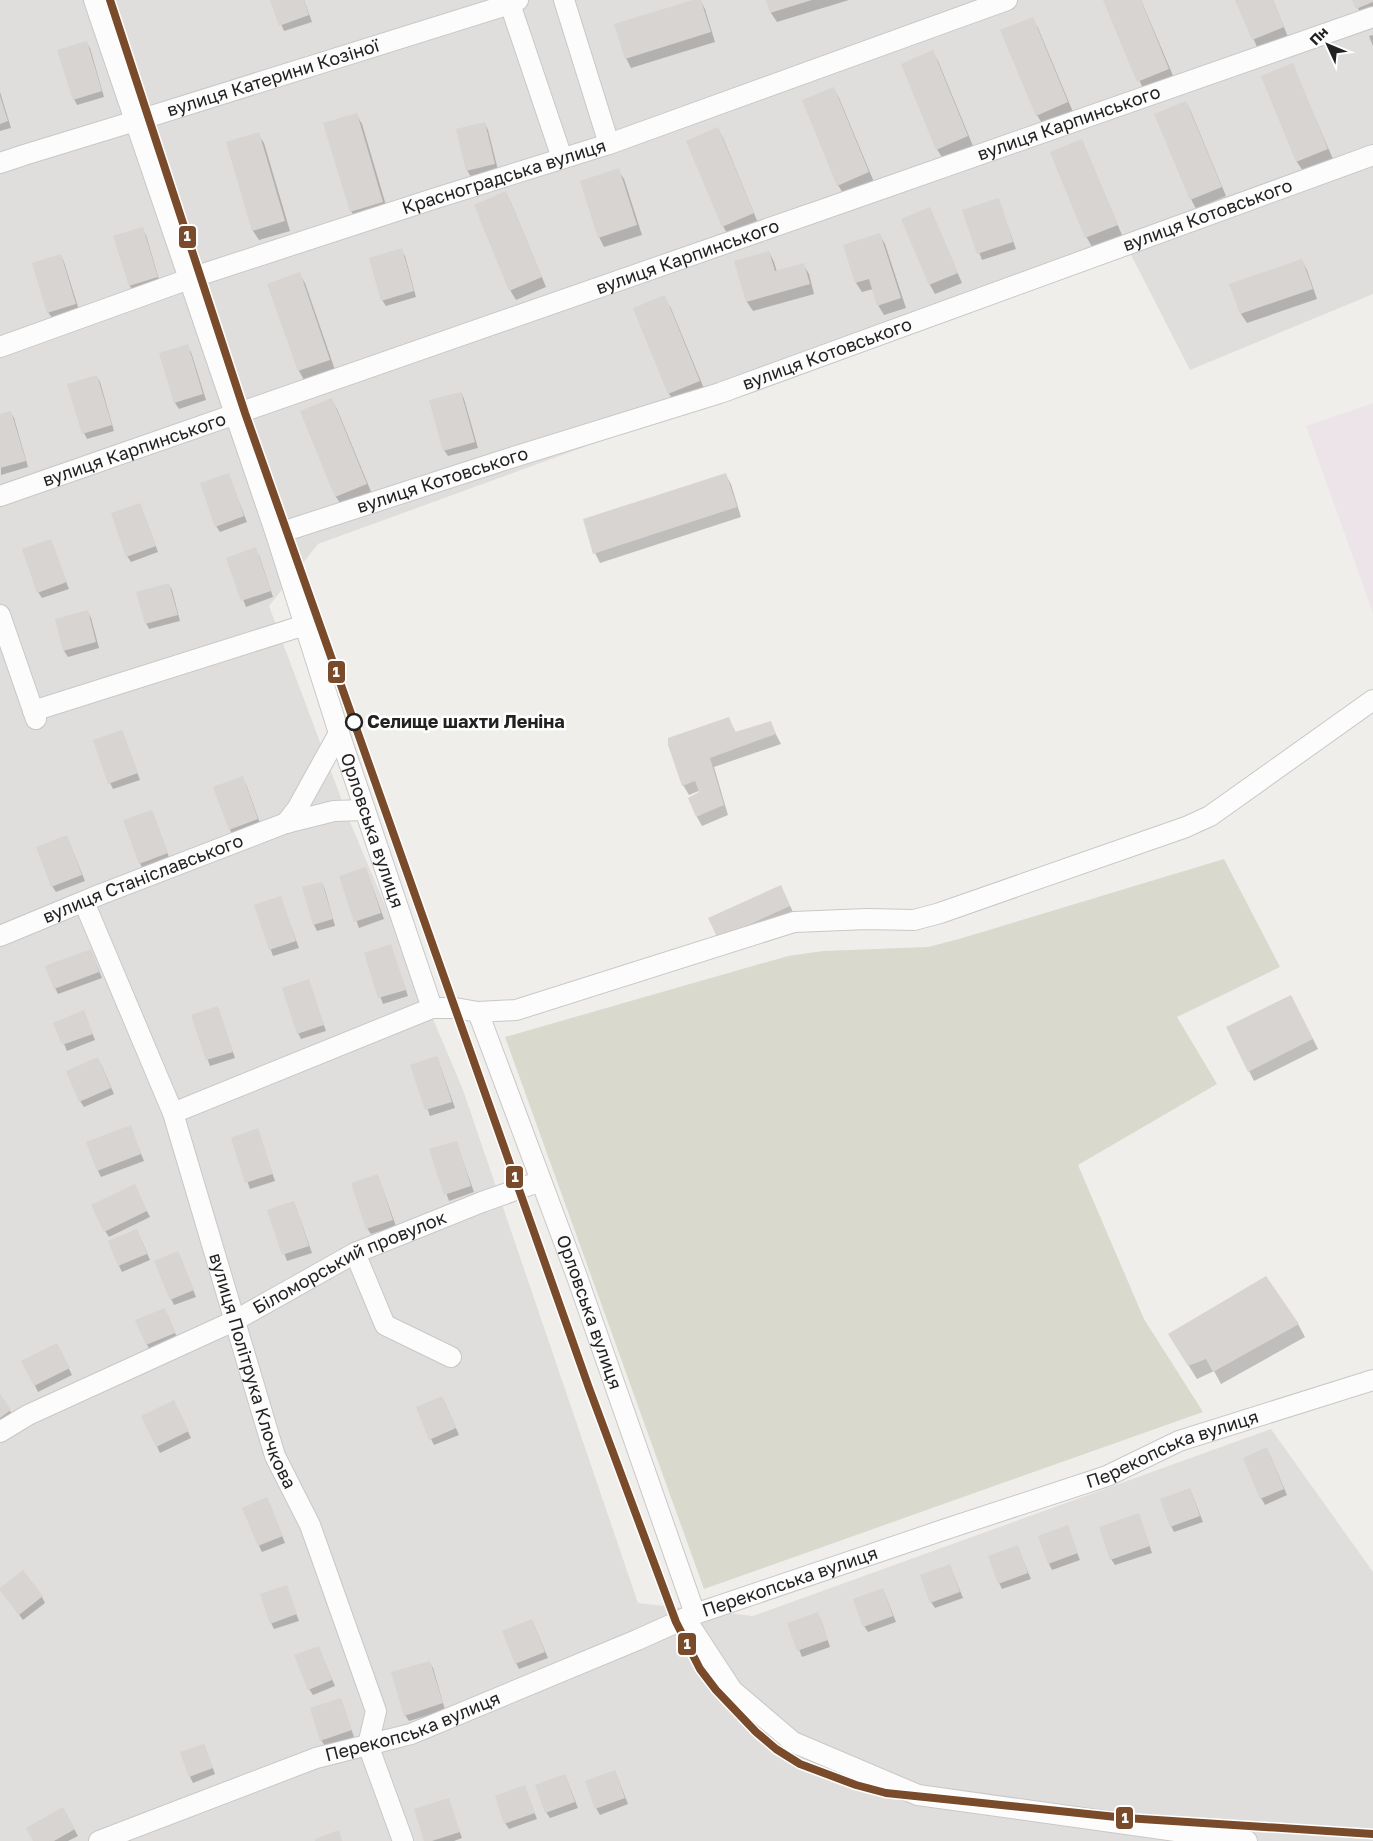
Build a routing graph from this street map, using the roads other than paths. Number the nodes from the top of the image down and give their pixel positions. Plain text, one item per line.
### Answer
1 (94, 0) edge
2 (564, 0) edge
3 (1007, 0) edge
4 (514, 2) edge
5 (1373, 18) edge
6 (136, 120) junction
7 (609, 144) junction
8 (1373, 155) edge
9 (562, 158) junction
10 (0, 164) edge
11 (188, 280) junction
12 (0, 347) edge
13 (235, 416) junction
14 (0, 496) edge
15 (276, 534) junction
16 (0, 614) edge
17 (305, 626) junction
18 (1373, 700) edge
19 (339, 733) junction
20 (365, 810) junction
21 (286, 823) junction
22 (84, 902) junction
23 (0, 936) edge
24 (432, 1008) junction
25 (478, 1012) junction
26 (173, 1113) junction
27 (541, 1181) junction
28 (355, 1253) junction
29 (234, 1321) junction
30 (451, 1357) dead end
31 (1373, 1380) edge
32 (0, 1432) edge
33 (690, 1616) junction
34 (368, 1745) junction
35 (99, 1841) edge
36 (404, 1841) edge
37 (1247, 1841) edge

1 - 6 street, Орловська вулиця
2 - 7 street
3 - 7 street, Красноградська вулиця
4 - 6 street, вулиця Катерини Козіної
4 - 9 street
5 - 13 street, вулиця Карпинського
6 - 10 street, вулиця Катерини Козіної
6 - 11 street, Орловська вулиця
7 - 9 street, Красноградська вулиця
8 - 15 street, вулиця Котовського
9 - 11 street, Красноградська вулиця
11 - 12 street, Красноградська вулиця
11 - 13 street, Орловська вулиця
13 - 14 street, вулиця Карпинського
13 - 15 street, Орловська вулиця
15 - 17 street, Орловська вулиця
16 - 17 street
17 - 19 street, Орловська вулиця
18 - 25 street
19 - 20 street, Орловська вулиця
19 - 21 street
20 - 21 street, вулиця Станіславського
20 - 24 street, Орловська вулиця
21 - 22 street, вулиця Станіславського
22 - 23 street, вулиця Станіславського
22 - 26 street, вулиця Політрука Клочкова
24 - 25 street
24 - 26 street
25 - 27 street, Орловська вулиця
26 - 29 street, вулиця Політрука Клочкова
27 - 28 street, Біломорський провулок
27 - 33 street, Орловська вулиця
28 - 29 street, Біломорський провулок
28 - 30 street
29 - 32 street, Біломорський провулок
29 - 34 street, вулиця Політрука Клочкова
31 - 33 street, Перекопська вулиця
33 - 34 street, Перекопська вулиця
33 - 37 street, Орловська вулиця
34 - 35 street, Перекопська вулиця
34 - 36 street

